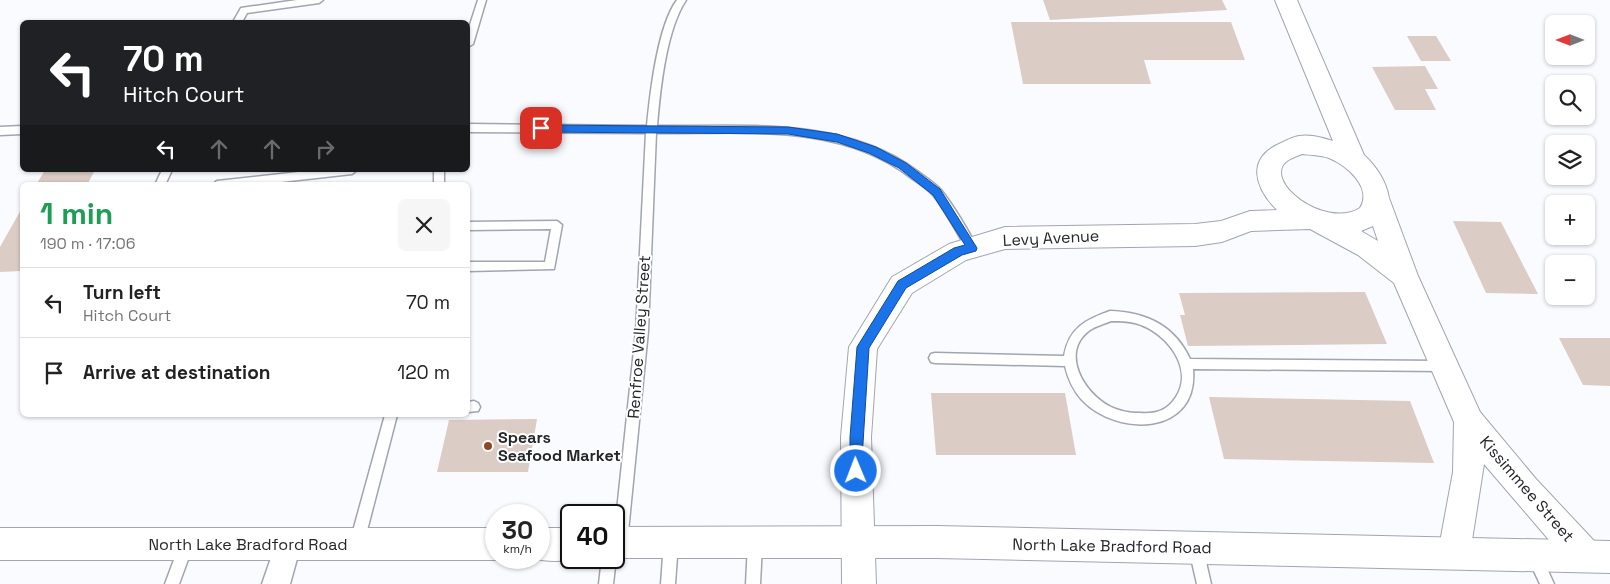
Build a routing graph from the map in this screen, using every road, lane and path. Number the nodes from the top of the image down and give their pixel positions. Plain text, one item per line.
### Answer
1 (319, 0) edge
2 (482, 0) edge
3 (682, 0) edge
4 (1286, 0) edge
5 (239, 20) edge
6 (470, 38) edge
7 (1332, 110) junction
8 (470, 128) edge
9 (20, 130) edge
10 (652, 130) junction
11 (0, 131) edge
12 (1299, 145) junction
13 (1354, 161) junction
14 (334, 172) edge
15 (244, 182) edge
16 (1270, 183) junction
17 (1377, 200) junction
18 (1250, 221) junction
19 (1317, 222) junction
20 (470, 226) edge
21 (972, 248) junction
22 (470, 267) edge
23 (1404, 276) junction
24 (935, 358) dead end
25 (1069, 361) junction
26 (1187, 364) junction
27 (1444, 366) junction
28 (390, 417) edge
29 (1469, 422) junction
30 (620, 504) edge
31 (671, 543) junction
32 (755, 543) junction
33 (858, 543) junction
34 (0, 544) edge
35 (186, 544) junction
36 (288, 544) junction
37 (357, 544) junction
38 (485, 544) edge
39 (625, 547) edge
40 (1195, 547) junction
41 (1454, 553) junction
42 (1534, 555) junction
43 (1598, 557) edge
44 (609, 569) edge
45 (172, 584) edge
46 (276, 584) edge
47 (606, 584) edge
48 (668, 584) edge
49 (753, 584) edge
50 (860, 584) edge
51 (1204, 584) edge
52 (1547, 584) edge

1 - 5 lane
2 - 6 lane
3 - 10 lane, Renfroe Valley Street
4 - 7 street
7 - 12 street
7 - 13 street
8 - 10 lane
9 - 11 lane
10 - 21 lane
10 - 30 lane, Renfroe Valley Street
12 - 13 street
12 - 16 street
13 - 17 street
14 - 15 lane
16 - 18 street
16 - 19 street
17 - 19 street
17 - 23 street, Kissimmee Street
18 - 19 street, Levy Avenue
18 - 21 street, Levy Avenue
19 - 23 street, Kissimmee Street
20 - 22 lane
21 - 33 street, Levy Avenue
23 - 27 street, Kissimmee Street
24 - 25 lane
25 - 26 lane
25 - 26 lane
26 - 27 lane
27 - 29 street, Kissimmee Street
28 - 37 lane
29 - 41 street, Kissimmee Street
29 - 43 street, Kissimmee Street
31 - 32 street, North Lake Bradford Road
31 - 39 street, North Lake Bradford Road
31 - 48 lane
32 - 33 street, North Lake Bradford Road
32 - 49 lane
33 - 40 street, North Lake Bradford Road
33 - 50 street, Levy Avenue
34 - 35 street, North Lake Bradford Road
35 - 36 street, North Lake Bradford Road
35 - 45 lane
36 - 37 street, North Lake Bradford Road
36 - 46 street
37 - 38 street, North Lake Bradford Road
40 - 41 street, North Lake Bradford Road
40 - 51 lane
41 - 42 street, North Lake Bradford Road
42 - 43 street, North Lake Bradford Road
42 - 52 lane
44 - 47 lane, Renfroe Valley Street

